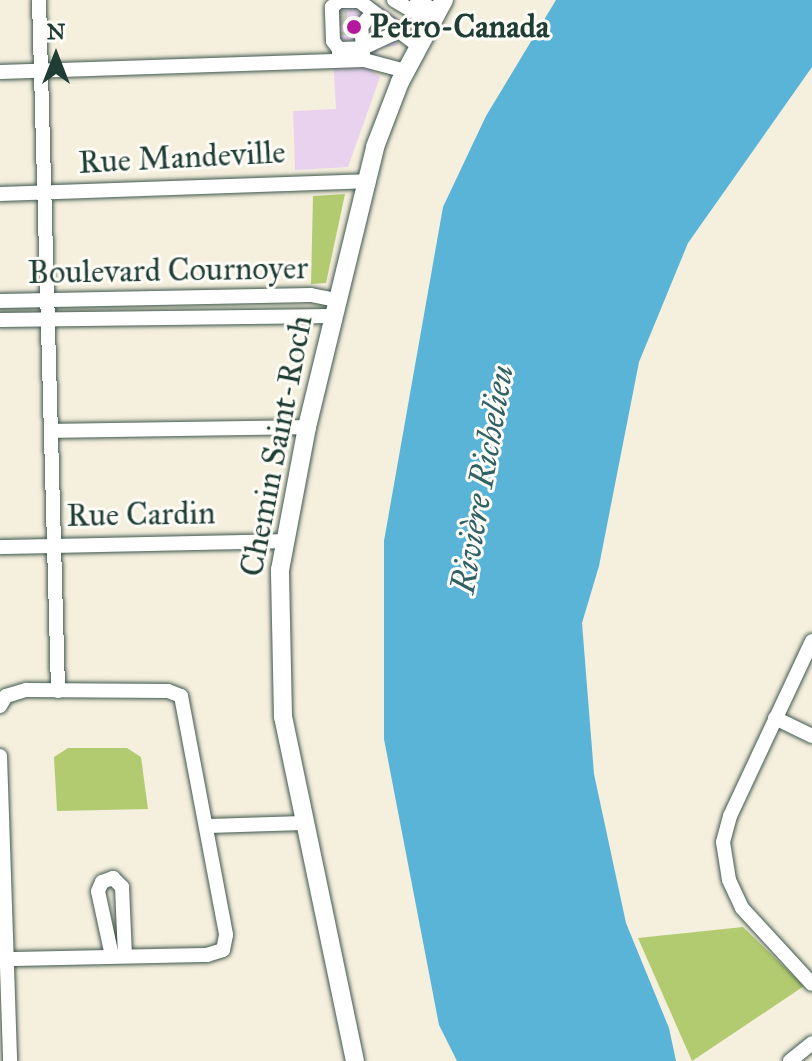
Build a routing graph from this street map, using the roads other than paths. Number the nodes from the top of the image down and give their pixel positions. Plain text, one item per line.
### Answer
1 (39, 0) edge
2 (394, 0) edge
3 (417, 0) edge
4 (339, 4) edge
5 (373, 9) edge
6 (437, 11) edge
7 (397, 32) junction
8 (380, 41) junction
9 (419, 46) junction
10 (339, 48) junction
11 (363, 54) junction
12 (42, 71) junction
13 (406, 71) junction
14 (0, 72) edge
15 (366, 181) junction
16 (46, 193) junction
17 (0, 194) edge
18 (49, 300) junction
19 (0, 301) edge
20 (334, 308) junction
21 (49, 319) junction
22 (0, 320) edge
23 (307, 427) junction
24 (52, 431) junction
25 (284, 541) junction
26 (54, 545) junction
27 (0, 547) edge
28 (812, 641) edge
29 (58, 691) junction
30 (0, 706) edge
31 (775, 718) junction
32 (812, 736) edge
33 (0, 756) edge
34 (304, 823) junction
35 (208, 826) junction
36 (9, 959) junction
37 (812, 984) edge
38 (812, 1043) edge
39 (10, 1061) edge
40 (355, 1061) edge
41 (790, 1061) edge

1 - 12 street
2 - 6 street
3 - 6 street
4 - 5 street
4 - 10 street
5 - 7 street
5 - 8 street
5 - 11 street
6 - 9 main road, Chemin Saint-Roch
7 - 8 street
7 - 9 street
8 - 11 street
9 - 13 main road, Chemin Saint-Roch
10 - 11 street
10 - 12 street
11 - 13 street
12 - 14 street
12 - 16 street
13 - 15 main road, Chemin Saint-Roch
15 - 16 street, Rue Mandeville
15 - 20 main road, Chemin Saint-Roch
16 - 17 street, Rue Mandeville
16 - 18 street
18 - 19 street, Boulevard Cournoyer
18 - 20 street, Boulevard Cournoyer
18 - 21 street
20 - 21 street, Boulevard Cournoyer
20 - 23 main road, Chemin Saint-Roch
21 - 22 street, Boulevard Cournoyer
21 - 24 street
23 - 24 street
23 - 25 main road, Chemin Saint-Roch
24 - 26 street
25 - 26 street, Rue Cardin
25 - 34 main road, Chemin Saint-Roch
26 - 27 street, Rue Cardin
26 - 29 street
28 - 31 street
29 - 30 street
29 - 35 street
31 - 32 street
31 - 37 street
33 - 36 street
34 - 35 street
34 - 40 main road, Chemin Saint-Roch
35 - 36 street
36 - 39 street
38 - 41 street

